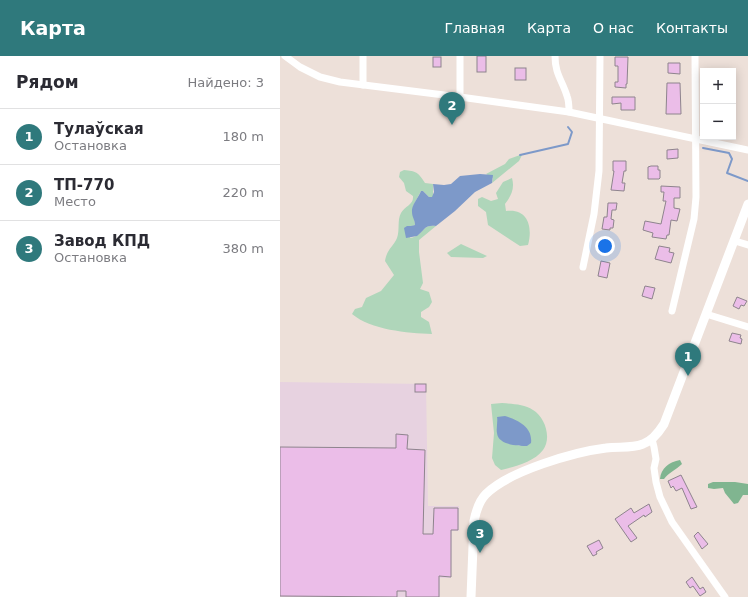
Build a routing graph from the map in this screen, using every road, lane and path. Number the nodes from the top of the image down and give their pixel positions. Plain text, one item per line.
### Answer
1 (285, 56) edge
2 (363, 56) edge
3 (460, 56) edge
4 (555, 56) edge
5 (600, 56) edge
6 (695, 56) edge
7 (363, 85) junction
8 (460, 97) junction
9 (569, 112) junction
10 (599, 118) junction
11 (694, 138) junction
12 (748, 150) edge
13 (748, 204) edge
14 (734, 241) junction
15 (748, 245) edge
16 (584, 267) dead end
17 (672, 311) dead end
18 (706, 314) junction
19 (748, 327) edge
20 (652, 439) junction
21 (471, 597) edge
22 (725, 597) edge

1 - 7 street
2 - 7 street
3 - 8 street
4 - 9 street
5 - 10 street
6 - 11 street
7 - 8 street
8 - 9 street
9 - 10 street
10 - 11 street
10 - 16 street
11 - 12 street
11 - 17 street
13 - 14 main road
14 - 15 street
14 - 18 main road
18 - 19 street
18 - 20 main road
20 - 21 main road
20 - 22 street

